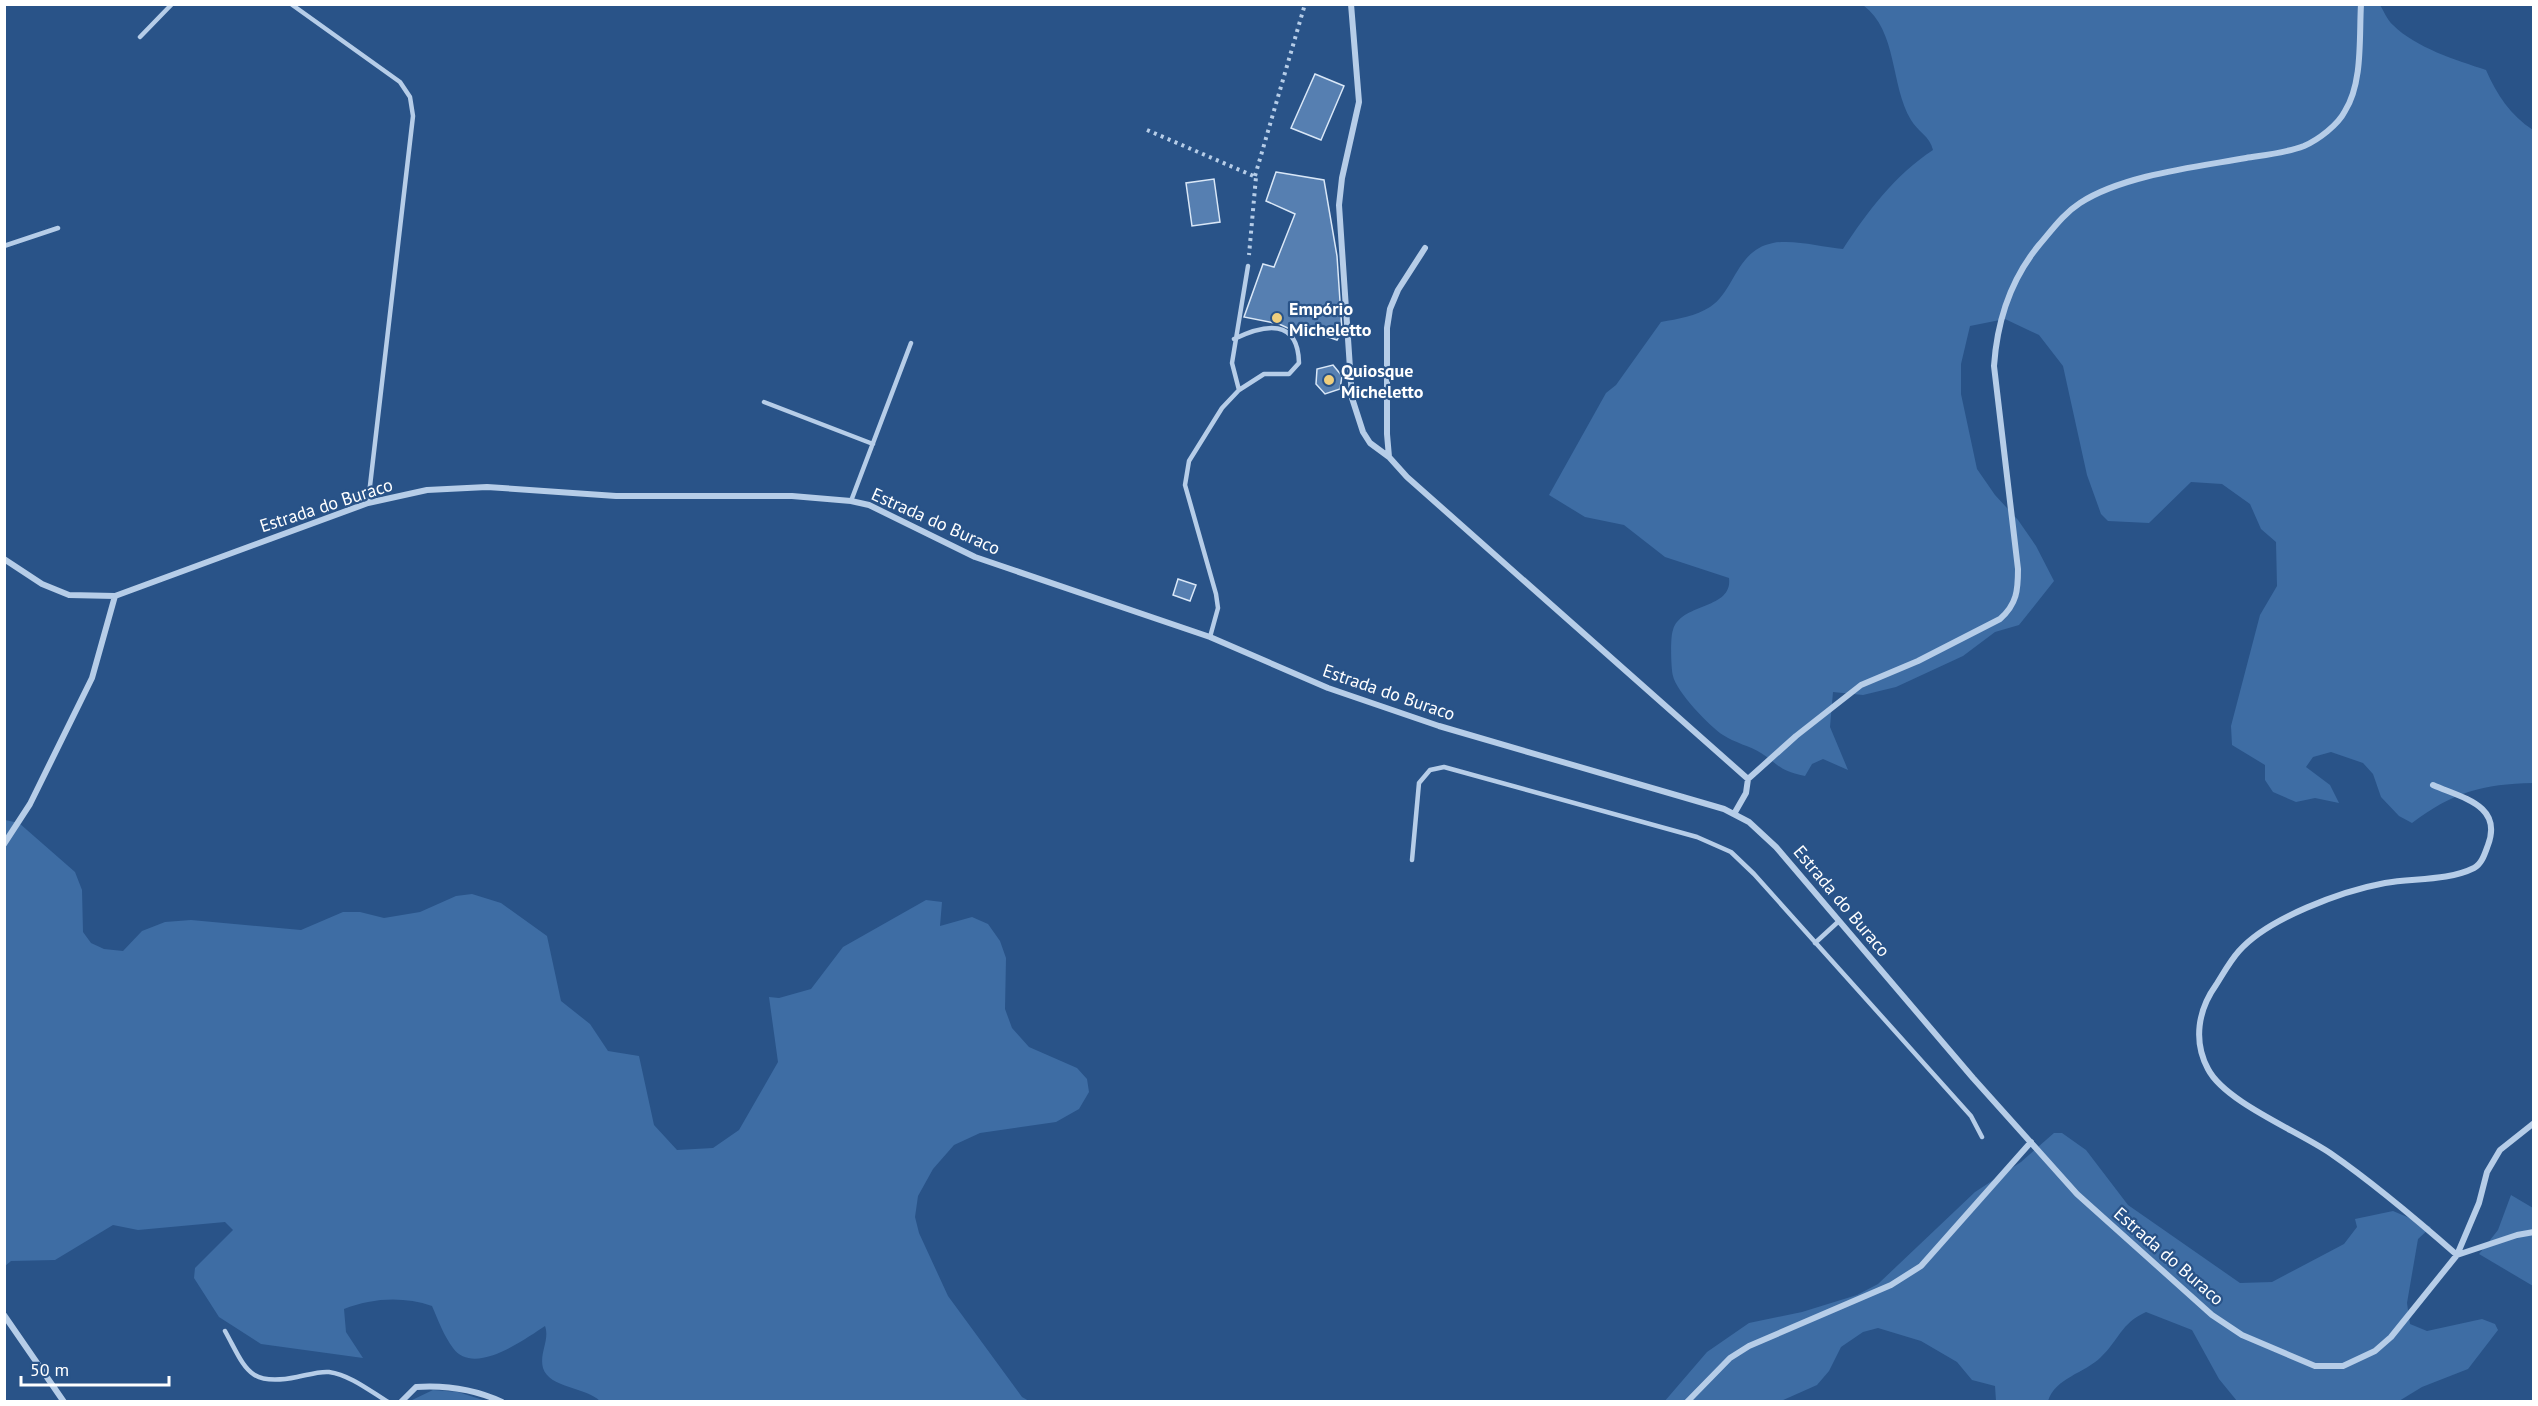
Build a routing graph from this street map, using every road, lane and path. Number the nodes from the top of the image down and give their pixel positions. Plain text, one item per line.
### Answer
1 (172, 4) edge
2 (291, 4) edge
3 (1305, 4) edge
4 (1351, 4) edge
5 (2361, 4) edge
6 (140, 37) dead end
7 (1146, 130) dead end
8 (1255, 176) junction
9 (58, 228) dead end
10 (4, 246) edge
11 (1425, 248) dead end
12 (1248, 266) joint
13 (1234, 339) junction
14 (911, 343) dead end
15 (1239, 390) junction
16 (764, 402) dead end
17 (873, 444) junction
18 (1389, 457) junction
19 (851, 501) junction
20 (368, 503) junction
21 (4, 559) edge
22 (115, 596) junction
23 (1210, 637) junction
24 (1748, 778) junction
25 (2433, 785) dead end
26 (1734, 814) junction
27 (4, 844) edge
28 (1412, 860) dead end
29 (1839, 921) junction
30 (1815, 943) junction
31 (2534, 1123) edge
32 (1982, 1137) dead end
33 (2031, 1142) junction
34 (2534, 1232) edge
35 (2457, 1255) junction
36 (4, 1315) edge
37 (225, 1331) dead end
38 (64, 1401) edge
39 (388, 1401) edge
40 (401, 1401) edge
41 (502, 1401) edge
42 (1688, 1401) edge

1 - 6 lane
2 - 20 lane
3 - 8 path
4 - 18 street
5 - 24 street
7 - 8 path
8 - 12 path
9 - 10 lane
11 - 18 street
12 - 13 lane
13 - 15 lane
13 - 15 lane
14 - 17 lane
15 - 23 lane
16 - 17 lane
17 - 19 lane
18 - 24 street
19 - 20 street, Estrada do Buraco
19 - 23 street, Estrada do Buraco
20 - 22 street, Estrada do Buraco
21 - 22 street, Estrada do Buraco
22 - 27 street
23 - 26 street, Estrada do Buraco
24 - 26 street
25 - 35 street
26 - 29 street, Estrada do Buraco
28 - 30 lane
29 - 30 lane
29 - 33 street, Estrada do Buraco
30 - 32 lane
31 - 35 street, Estrada do Buraco
33 - 35 street, Estrada do Buraco
33 - 42 street
34 - 35 street
36 - 38 street
37 - 39 lane
40 - 41 street

